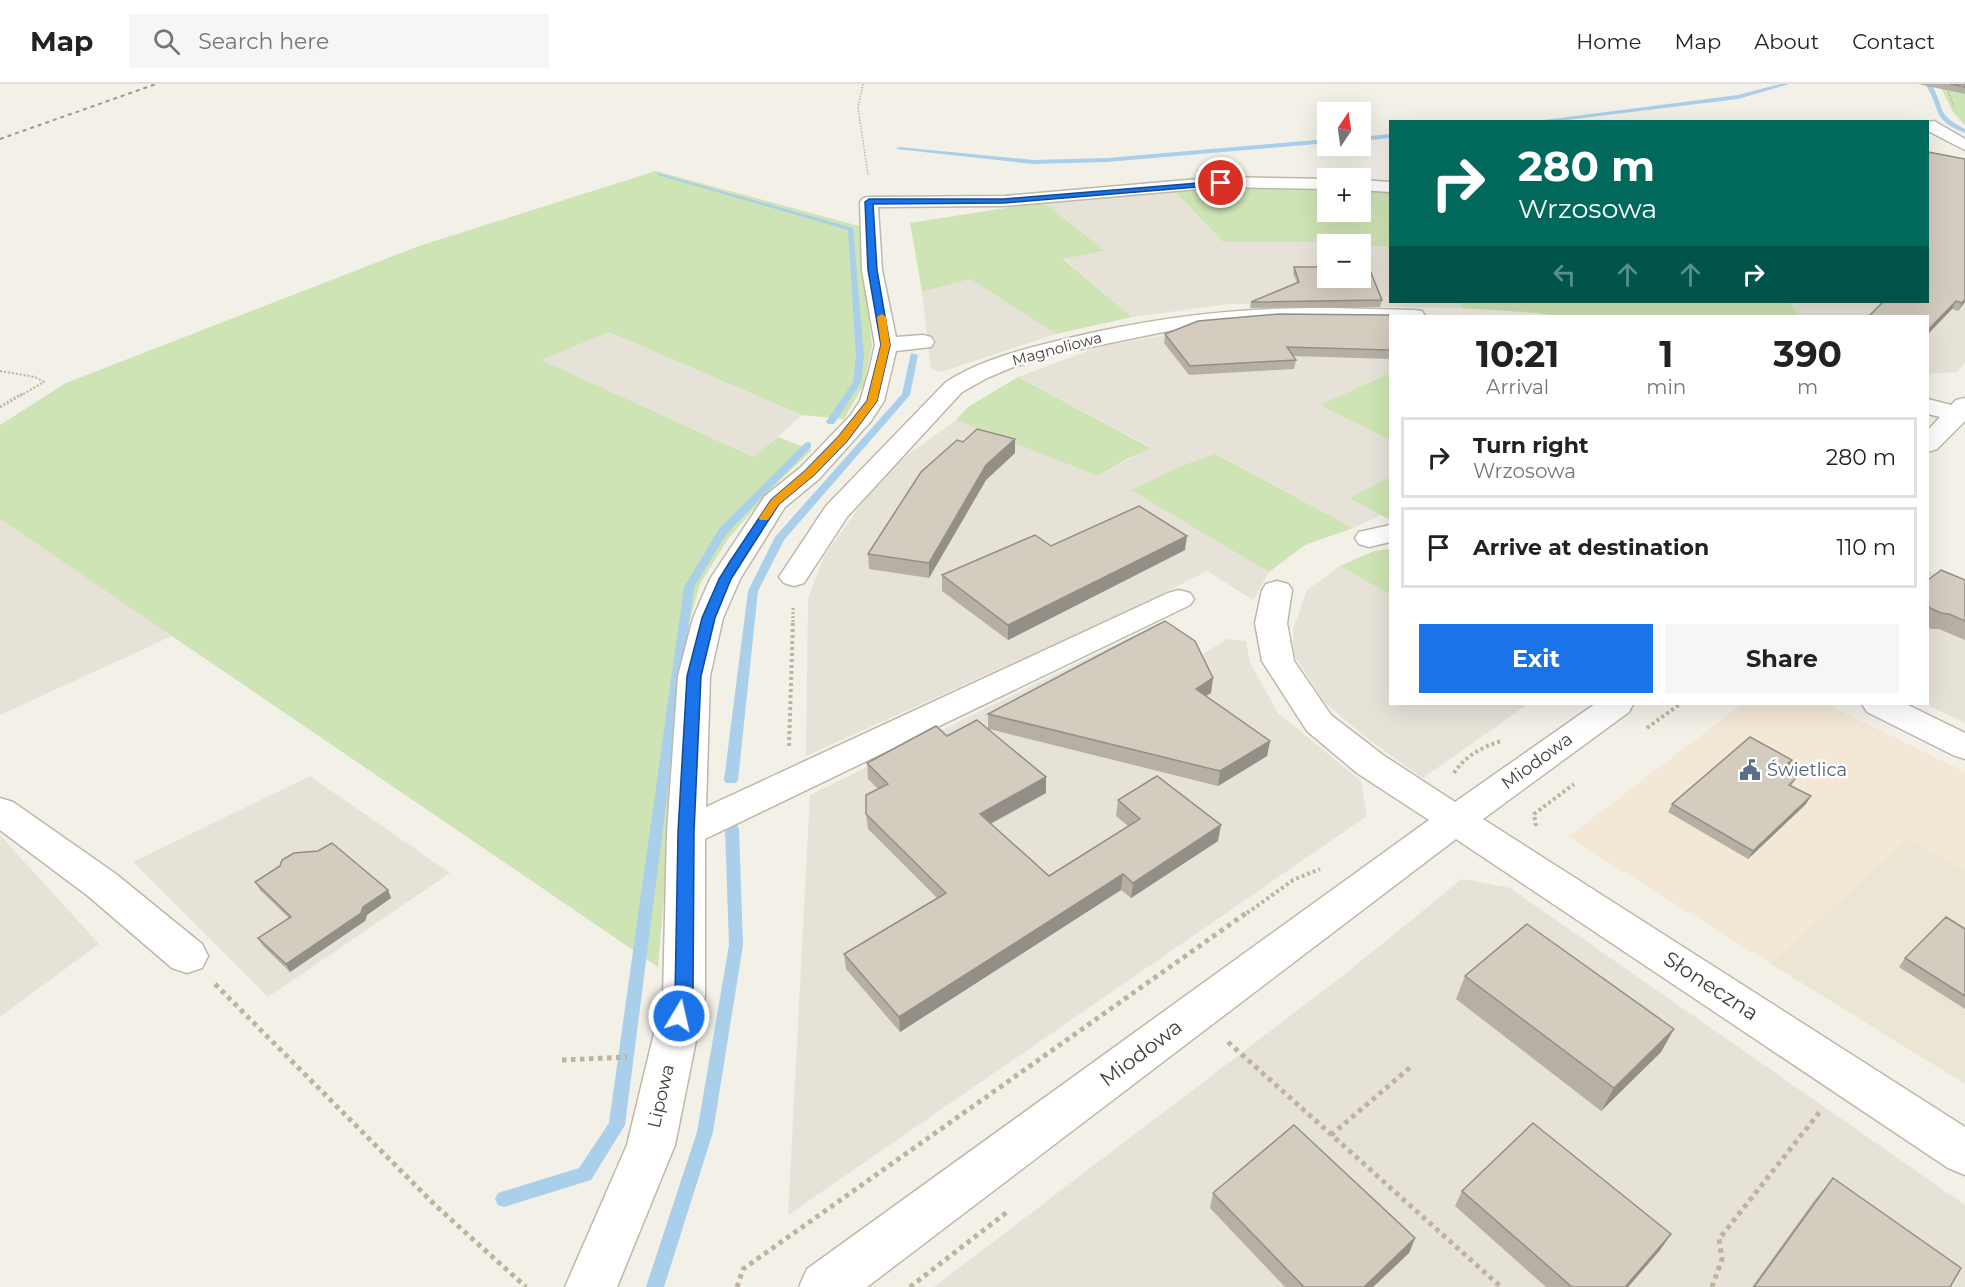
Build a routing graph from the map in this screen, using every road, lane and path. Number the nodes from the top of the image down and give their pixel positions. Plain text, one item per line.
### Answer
1 (863, 84) edge
2 (1929, 126) edge
3 (1965, 145) edge
4 (868, 180) dead end
5 (1317, 184) edge
6 (1371, 186) edge
7 (1389, 187) edge
8 (1389, 316) edge
9 (923, 342) dead end
10 (885, 345) junction
11 (0, 370) edge
12 (1929, 406) edge
13 (0, 407) edge
14 (1962, 410) edge
15 (1929, 443) edge
16 (794, 577) joint
17 (1277, 590) dead end
18 (1179, 599) dead end
19 (1676, 705) edge
20 (1881, 705) edge
21 (1629, 718) edge
22 (1507, 739) dead end
23 (1965, 747) edge
24 (1579, 780) dead end
25 (788, 783) junction
26 (1442, 810) junction
27 (0, 811) edge
28 (686, 832) junction
29 (1522, 861) junction
30 (1324, 867) dead end
31 (187, 956) joint
32 (1237, 1036) dead end
33 (671, 1055) junction
34 (562, 1060) dead end
35 (1413, 1065) dead end
36 (1830, 1099) dead end
37 (1331, 1135) junction
38 (1965, 1153) edge
39 (526, 1287) edge
40 (591, 1287) edge
41 (737, 1287) edge
42 (825, 1287) edge
43 (1501, 1287) edge
44 (1712, 1287) edge

1 - 4 path
2 - 3 street
5 - 10 street, Lipowa
6 - 7 street
8 - 16 street, Magnoliowa
9 - 10 street
10 - 28 street, Lipowa
11 - 13 path
12 - 14 street
14 - 15 street
16 - 25 path
17 - 26 street
18 - 25 street
19 - 21 path
20 - 23 street
21 - 26 street, Miodowa
22 - 26 path
24 - 29 path
25 - 28 street
26 - 29 street, Słoneczna
26 - 42 street, Miodowa
27 - 31 street
28 - 33 street, Lipowa
29 - 38 street, Słoneczna
30 - 41 path
31 - 39 path
32 - 37 path
33 - 34 path
33 - 40 street, Lipowa
35 - 37 path
36 - 44 path
37 - 43 path

